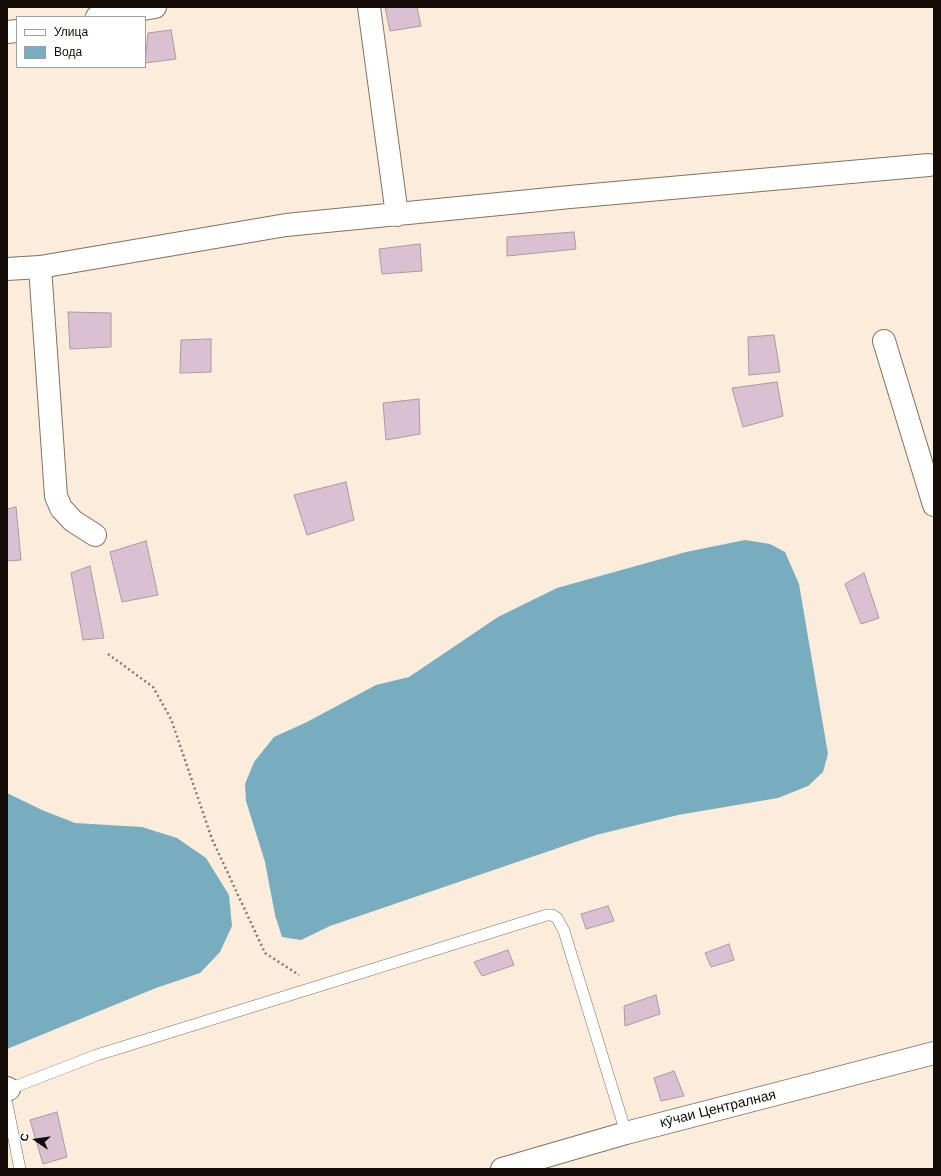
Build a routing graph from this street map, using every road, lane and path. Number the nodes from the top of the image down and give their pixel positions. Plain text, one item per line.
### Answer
1 (155, 7) edge
2 (369, 7) edge
3 (103, 16) edge
4 (929, 165) dead end
5 (397, 215) junction
6 (40, 267) junction
7 (7, 269) edge
8 (884, 341) dead end
9 (934, 505) edge
10 (95, 535) dead end
11 (108, 654) dead end
12 (326, 985) junction
13 (934, 1053) edge
14 (8, 1094) edge
15 (626, 1132) junction
16 (20, 1169) edge
17 (502, 1169) edge

1 - 3 street
2 - 5 street
4 - 5 street
5 - 6 street
6 - 7 street
6 - 10 street
8 - 9 street
11 - 12 path
12 - 14 lane
12 - 15 lane
13 - 15 street, кӯчаи Централная
14 - 16 lane
15 - 17 street, кӯчаи Централная

